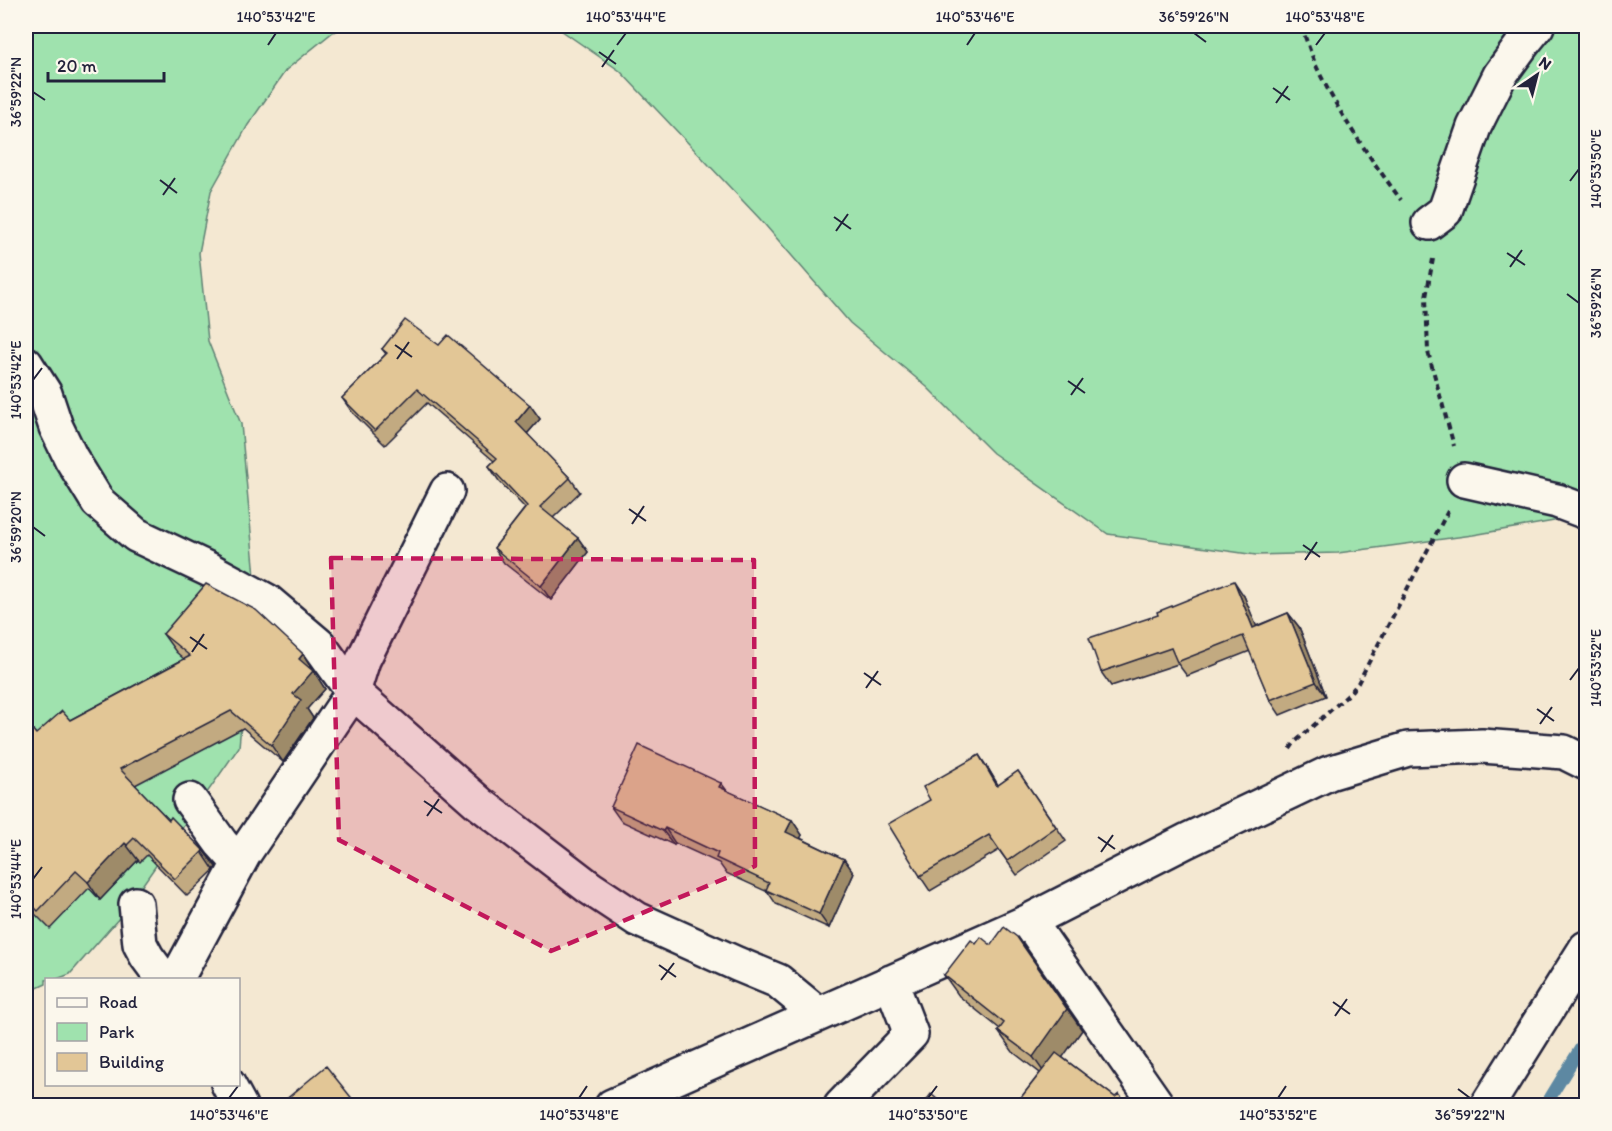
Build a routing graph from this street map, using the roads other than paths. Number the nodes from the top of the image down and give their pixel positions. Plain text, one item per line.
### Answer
1 (1537, 26) edge
2 (1429, 223) road end
3 (26, 364) edge
4 (1464, 480) road end
5 (447, 491) dead end
6 (1587, 512) edge
7 (352, 692) junction
8 (1587, 763) edge
9 (190, 800) dead end
10 (239, 863) junction
11 (136, 904) dead end
12 (1029, 921) junction
13 (1587, 948) edge
14 (163, 978) edge
15 (177, 978) edge
16 (891, 982) junction
17 (818, 1014) junction
18 (229, 1086) edge
19 (240, 1106) edge
20 (612, 1106) edge
21 (841, 1106) edge
22 (1158, 1106) edge
23 (1487, 1106) edge

1 - 2 street
3 - 7 street
4 - 6 street
5 - 7 street
7 - 10 street
7 - 17 street
8 - 12 street
9 - 10 street
10 - 15 street
11 - 14 street
12 - 16 street
12 - 22 street
13 - 23 street
16 - 17 street
16 - 21 street
17 - 20 street
18 - 19 street

